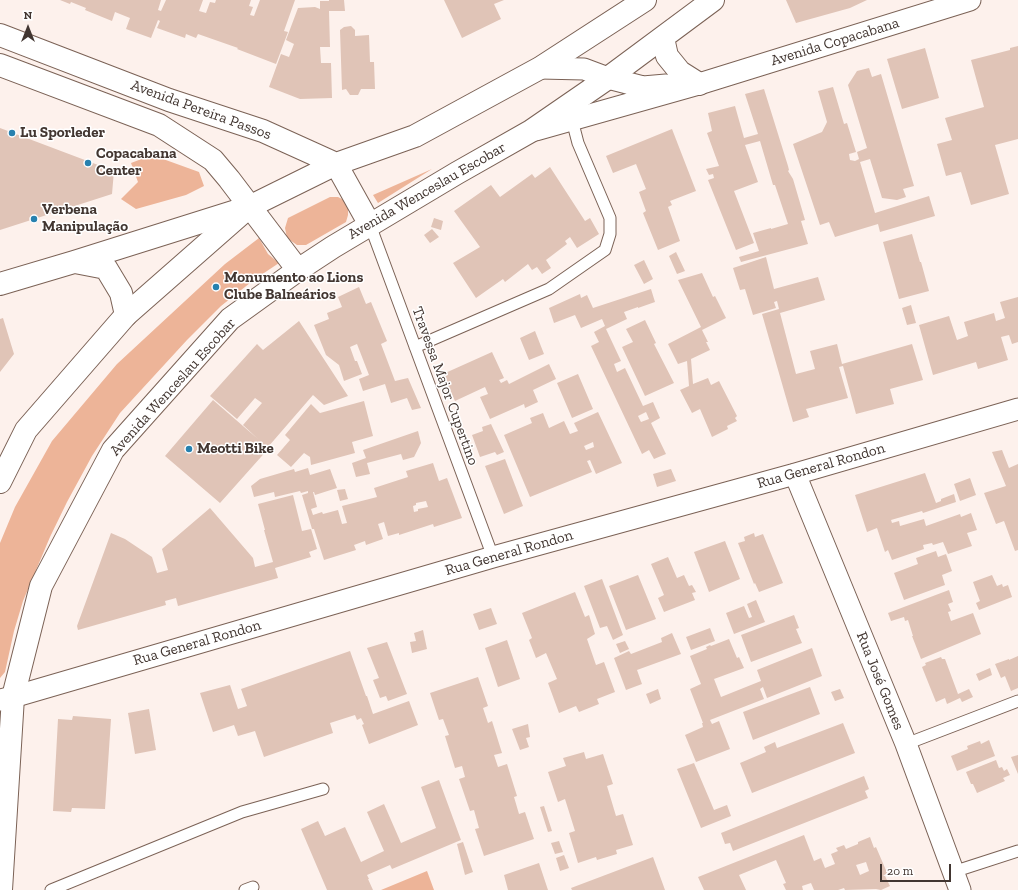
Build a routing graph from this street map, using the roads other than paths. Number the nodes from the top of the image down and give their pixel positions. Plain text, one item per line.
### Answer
1 (645, 0) edge
2 (713, 0) edge
3 (970, 0) edge
4 (0, 35) edge
5 (663, 38) junction
6 (0, 65) edge
7 (540, 68) junction
8 (608, 78) junction
9 (699, 84) junction
10 (169, 100) junction
11 (572, 120) junction
12 (159, 125) junction
13 (531, 131) junction
14 (336, 164) junction
15 (249, 207) junction
16 (370, 225) junction
17 (74, 262) junction
18 (298, 270) junction
19 (0, 284) edge
20 (126, 315) junction
21 (415, 347) junction
22 (1018, 409) edge
23 (795, 474) junction
24 (0, 482) edge
25 (493, 557) junction
26 (7, 698) edge
27 (1018, 701) edge
28 (906, 744) junction
29 (323, 789) dead end
30 (1018, 851) edge
31 (956, 881) edge
32 (0, 890) edge
33 (51, 890) edge

1 - 7 main road
2 - 5 main road, Avenida Wenceslau Escobar
3 - 9 street, Avenida Copacabana
4 - 10 main road, Avenida Pereira Passos
5 - 8 main road, Avenida Wenceslau Escobar
5 - 9 main road
6 - 12 main road, Avenida Pereira Passos
7 - 8 street, Avenida Copacabana
7 - 14 main road
8 - 9 street, Avenida Copacabana
8 - 13 main road, Avenida Wenceslau Escobar
9 - 11 street, Avenida Copacabana
10 - 12 main road
10 - 14 main road, Avenida Pereira Passos
11 - 13 street, Avenida Copacabana
11 - 21 lane
12 - 15 main road, Avenida Pereira Passos
13 - 16 main road, Avenida Wenceslau Escobar
14 - 15 main road
14 - 16 main road
15 - 17 main road
15 - 18 main road, Avenida Pereira Passos
15 - 20 main road
16 - 18 main road, Avenida Wenceslau Escobar
16 - 21 lane, Travessa Major Cupertino
17 - 19 main road
17 - 20 main road
18 - 26 main road, Avenida Wenceslau Escobar
20 - 24 main road
21 - 25 lane, Travessa Major Cupertino
22 - 23 street, Rua General Rondon
23 - 25 street, Rua General Rondon
23 - 28 street, Rua José Gomes
25 - 26 street, Rua General Rondon
26 - 32 main road, Avenida Wenceslau Escobar
27 - 28 lane
28 - 31 street, Rua José Gomes
29 - 33 lane
30 - 31 lane

